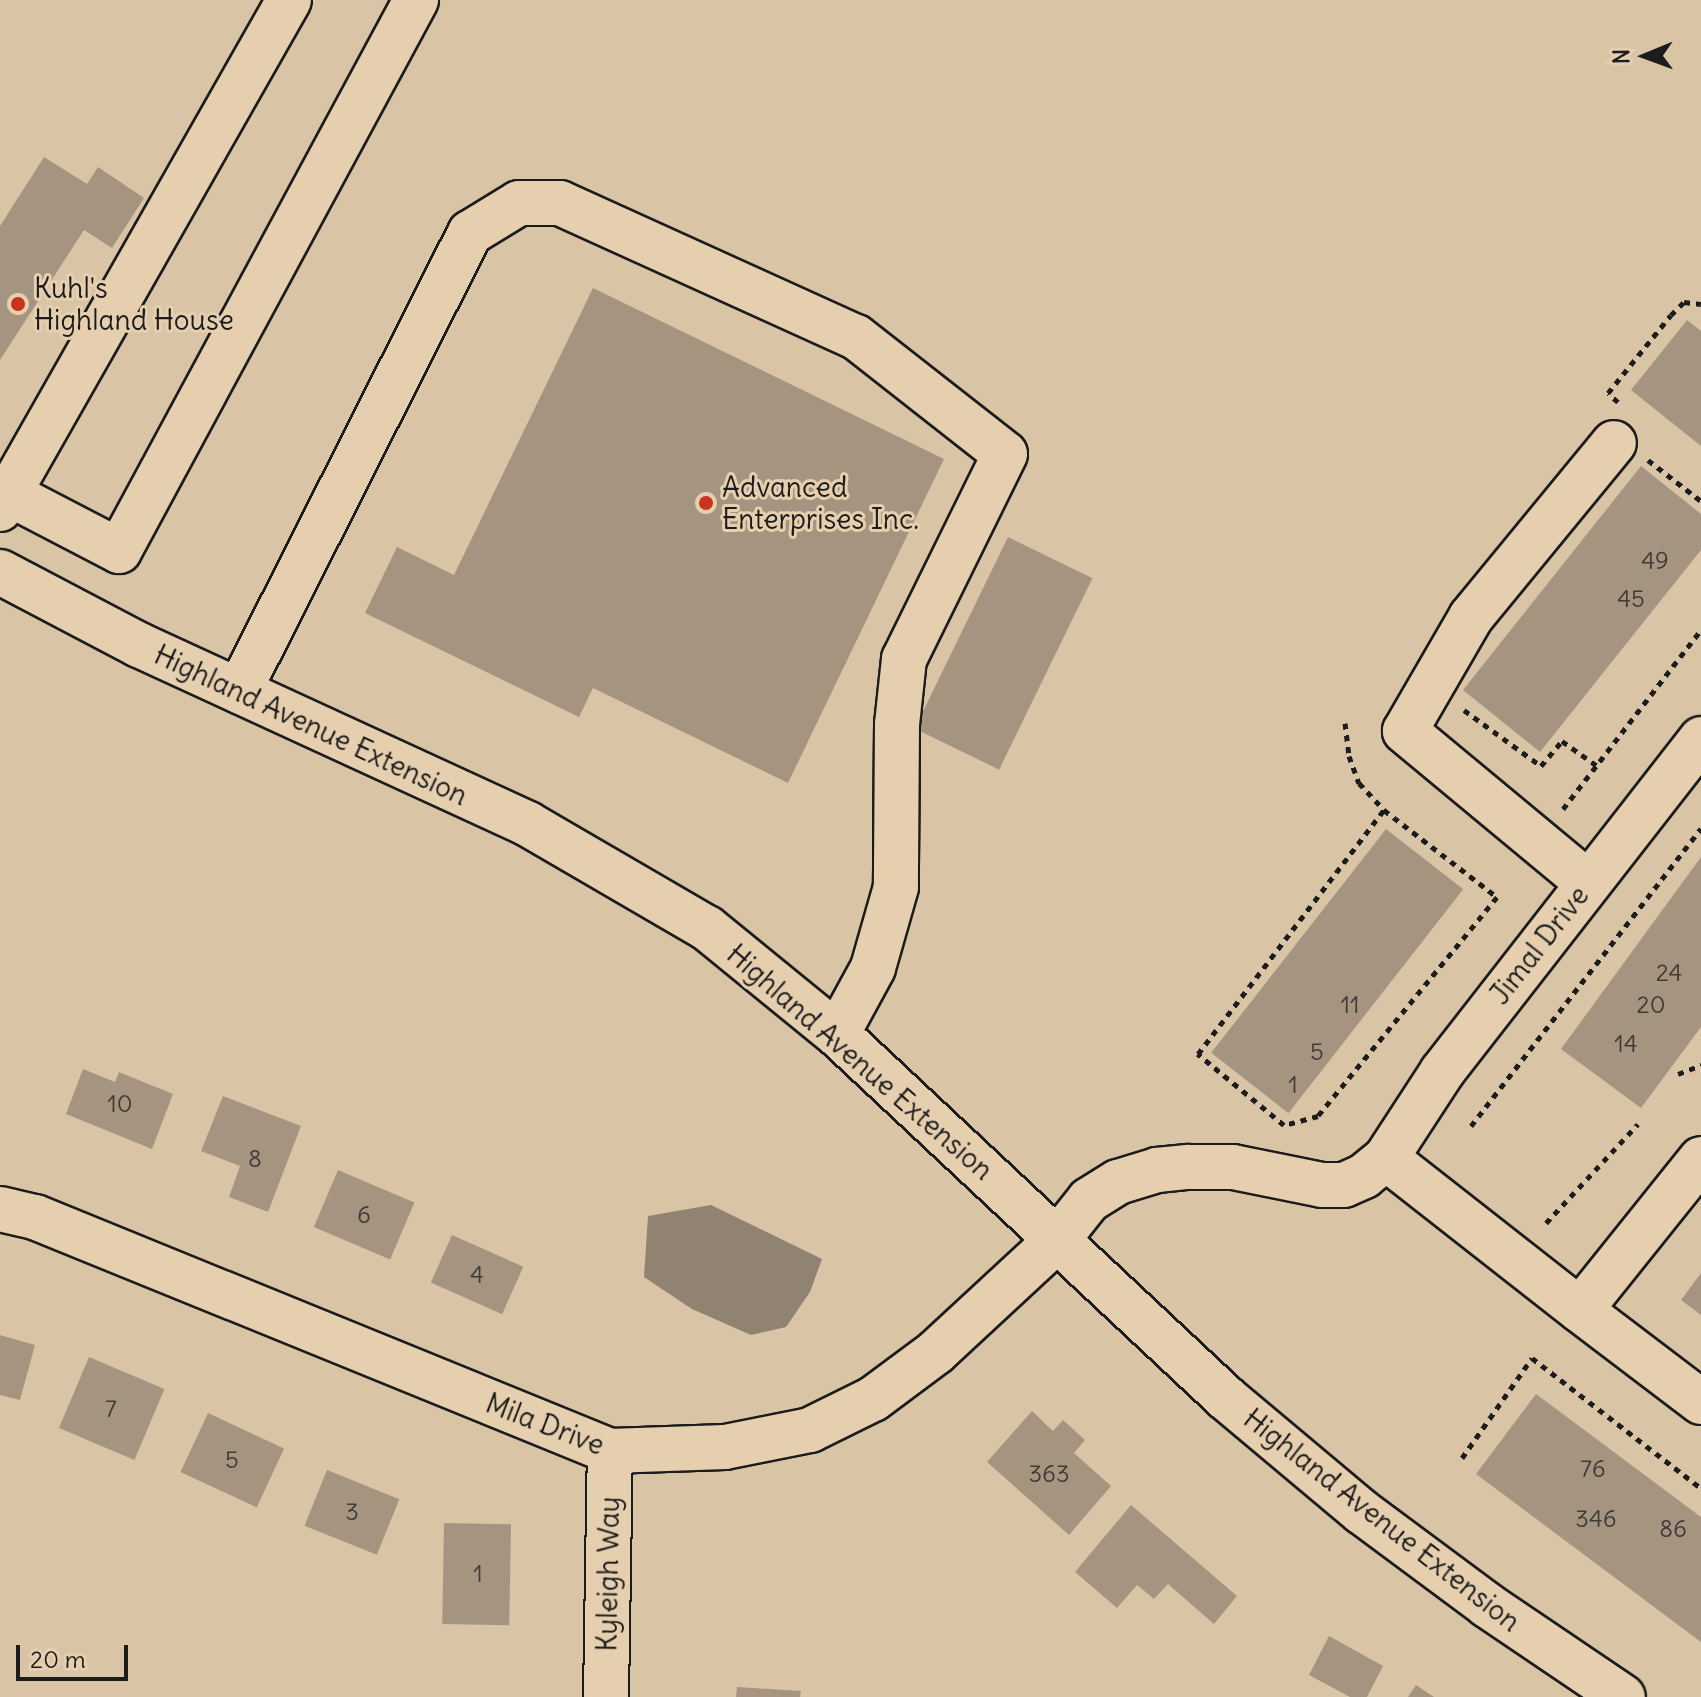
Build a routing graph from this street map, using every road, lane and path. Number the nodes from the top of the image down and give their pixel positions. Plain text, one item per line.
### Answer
1 (289, 0) edge
2 (416, 0) edge
3 (1701, 304) edge
4 (1628, 437) junction
5 (3, 498) edge
6 (1701, 501) edge
7 (0, 572) edge
8 (1701, 630) edge
9 (239, 691) junction
10 (1456, 705) dead end
11 (1345, 723) dead end
12 (1701, 739) edge
13 (1596, 765) dead end
14 (1384, 810) junction
15 (1557, 816) dead end
16 (1701, 828) edge
17 (1588, 883) junction
18 (837, 1034) junction
19 (1701, 1065) edge
20 (1678, 1074) dead end
21 (1638, 1124) dead end
22 (1471, 1126) dead end
23 (1386, 1158) junction
24 (1701, 1159) edge
25 (0, 1209) edge
26 (1546, 1223) dead end
27 (1058, 1239) junction
28 (1580, 1310) junction
29 (1701, 1402) edge
30 (610, 1451) junction
31 (1462, 1458) dead end
32 (1701, 1488) edge
33 (606, 1697) edge
34 (1623, 1697) edge

1 - 5 street
2 - 5 street
3 - 4 path
4 - 6 path
4 - 17 street
7 - 9 street, Highland Avenue Extension
8 - 15 path
9 - 18 street, Highland Avenue Extension
9 - 18 street
10 - 13 path
11 - 14 path
12 - 17 street, Jimal Drive
14 - 14 path
16 - 22 path
17 - 23 street, Jimal Drive
18 - 27 street, Highland Avenue Extension
19 - 20 path
21 - 26 path
23 - 27 street, Jimal Drive
23 - 28 street
24 - 28 street
25 - 30 street, Mila Drive
27 - 30 street, Mila Drive
27 - 34 street, Highland Avenue Extension
28 - 29 street
30 - 33 street, Kyleigh Way
31 - 32 path

